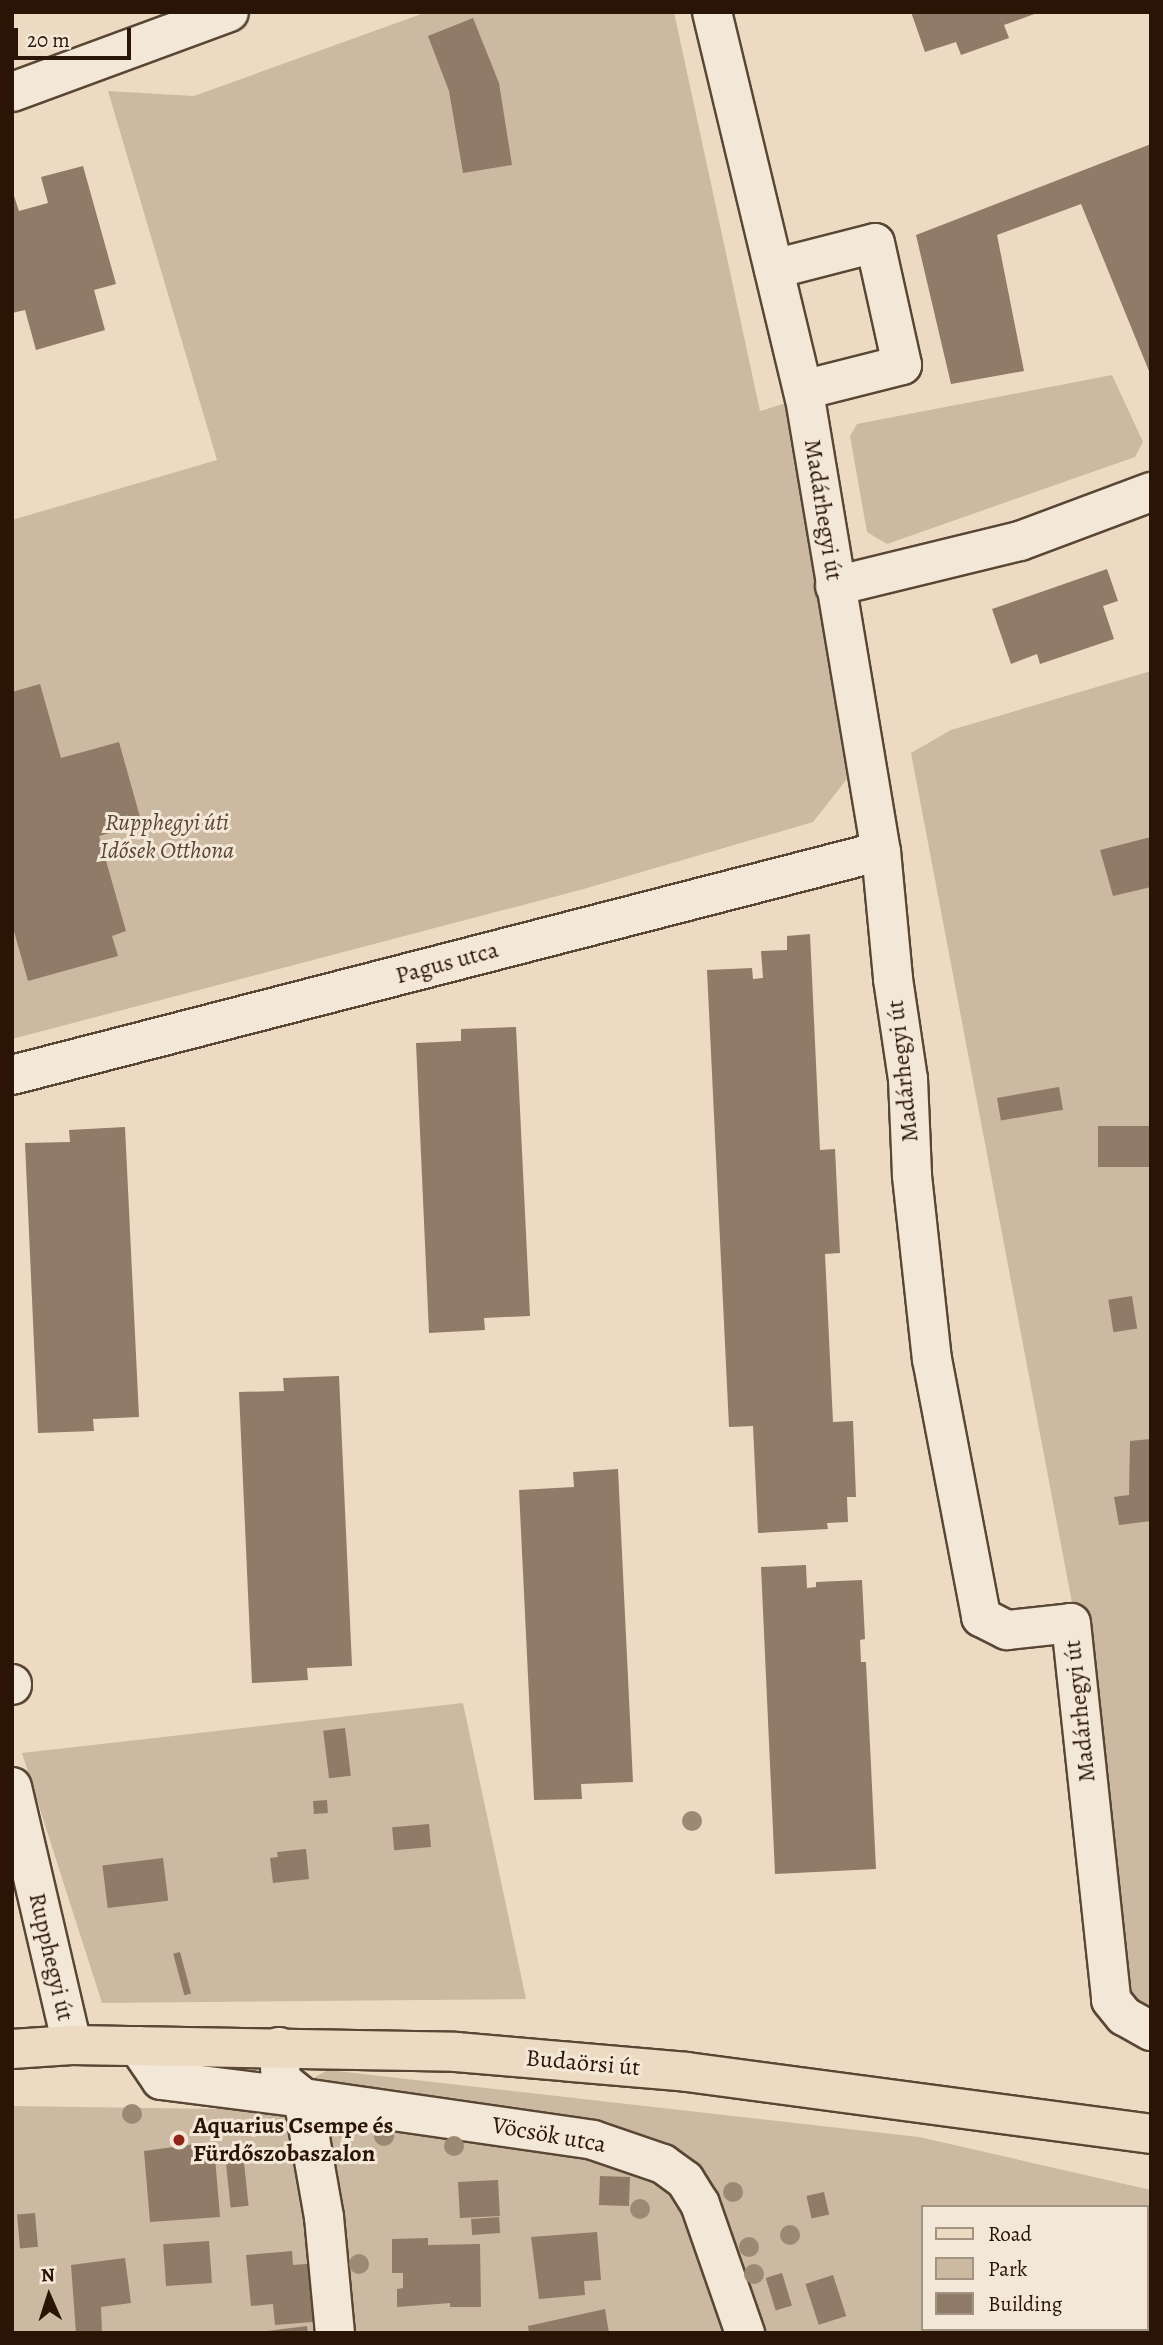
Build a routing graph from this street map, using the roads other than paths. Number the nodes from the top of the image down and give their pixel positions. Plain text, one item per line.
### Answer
1 (229, 12) edge
2 (712, 12) edge
3 (12, 92) edge
4 (774, 269) junction
5 (803, 390) junction
6 (1151, 492) edge
7 (835, 586) junction
8 (881, 850) junction
9 (12, 1075) edge
10 (12, 1787) edge
11 (1151, 2031) edge
12 (72, 2045) junction
13 (138, 2046) junction
14 (279, 2048) junction
15 (12, 2049) edge
16 (303, 2098) junction
17 (1151, 2134) edge
18 (335, 2333) edge
19 (745, 2333) edge

1 - 3 street
2 - 4 street, Madárhegyi út
4 - 5 street, Madárhegyi út
4 - 5 street
5 - 7 street, Madárhegyi út
6 - 7 street
7 - 8 street, Madárhegyi út
8 - 9 street, Pagus utca
8 - 11 street, Madárhegyi út
10 - 12 street, Rupphegyi út
12 - 13 main road, Budaörsi út
12 - 15 main road, Budaörsi út
13 - 14 main road, Budaörsi út
13 - 16 street, Vöcsök utca
14 - 16 street
14 - 17 main road, Budaörsi út
16 - 18 street
16 - 19 street, Vöcsök utca

